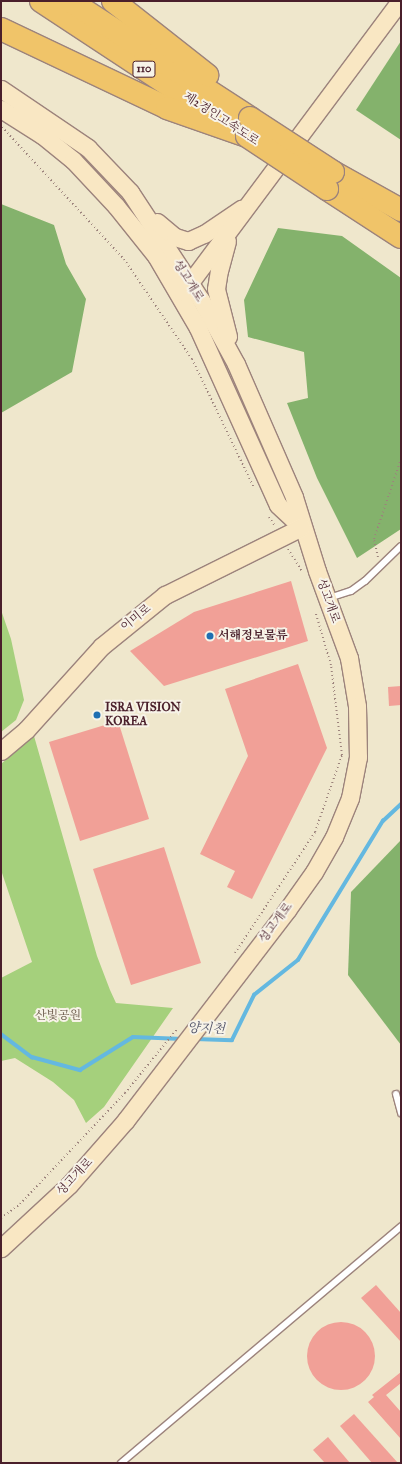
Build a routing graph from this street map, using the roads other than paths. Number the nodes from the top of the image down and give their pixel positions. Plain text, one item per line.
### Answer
1 (41, 1) edge
2 (70, 1) edge
3 (113, 1) edge
4 (400, 1) edge
5 (1, 29) edge
6 (1, 89) edge
7 (1, 109) edge
8 (248, 128) junction
9 (330, 180) junction
10 (250, 204) junction
11 (141, 208) junction
12 (401, 210) edge
13 (231, 230) junction
14 (401, 237) edge
15 (185, 290) junction
16 (235, 363) junction
17 (302, 527) junction
18 (401, 546) edge
19 (328, 599) junction
20 (1, 751) edge
21 (396, 1094) dead end
22 (401, 1113) edge
23 (401, 1226) edge
24 (1, 1248) edge
25 (121, 1463) edge

1 - 8 highway, 제2경인고속도로 / 110
2 - 8 highway, 제2경인고속도로 / 110
3 - 8 highway
4 - 10 street
5 - 8 highway
6 - 11 street, 성고개로
7 - 15 street, 성고개로
8 - 9 highway, 제2경인고속도로 / 110, bridge
9 - 12 highway, 제2경인고속도로 / 110
9 - 14 highway, 제2경인고속도로 / 110
10 - 11 street
10 - 13 street
11 - 15 street, 성고개로
13 - 15 street
13 - 16 street
15 - 16 street, 성고개로
15 - 17 street, 성고개로
16 - 17 street, 성고개로
17 - 19 street, 성고개로
17 - 20 street, 이미로
18 - 19 lane
19 - 24 street, 성고개로
21 - 22 lane
23 - 25 lane

